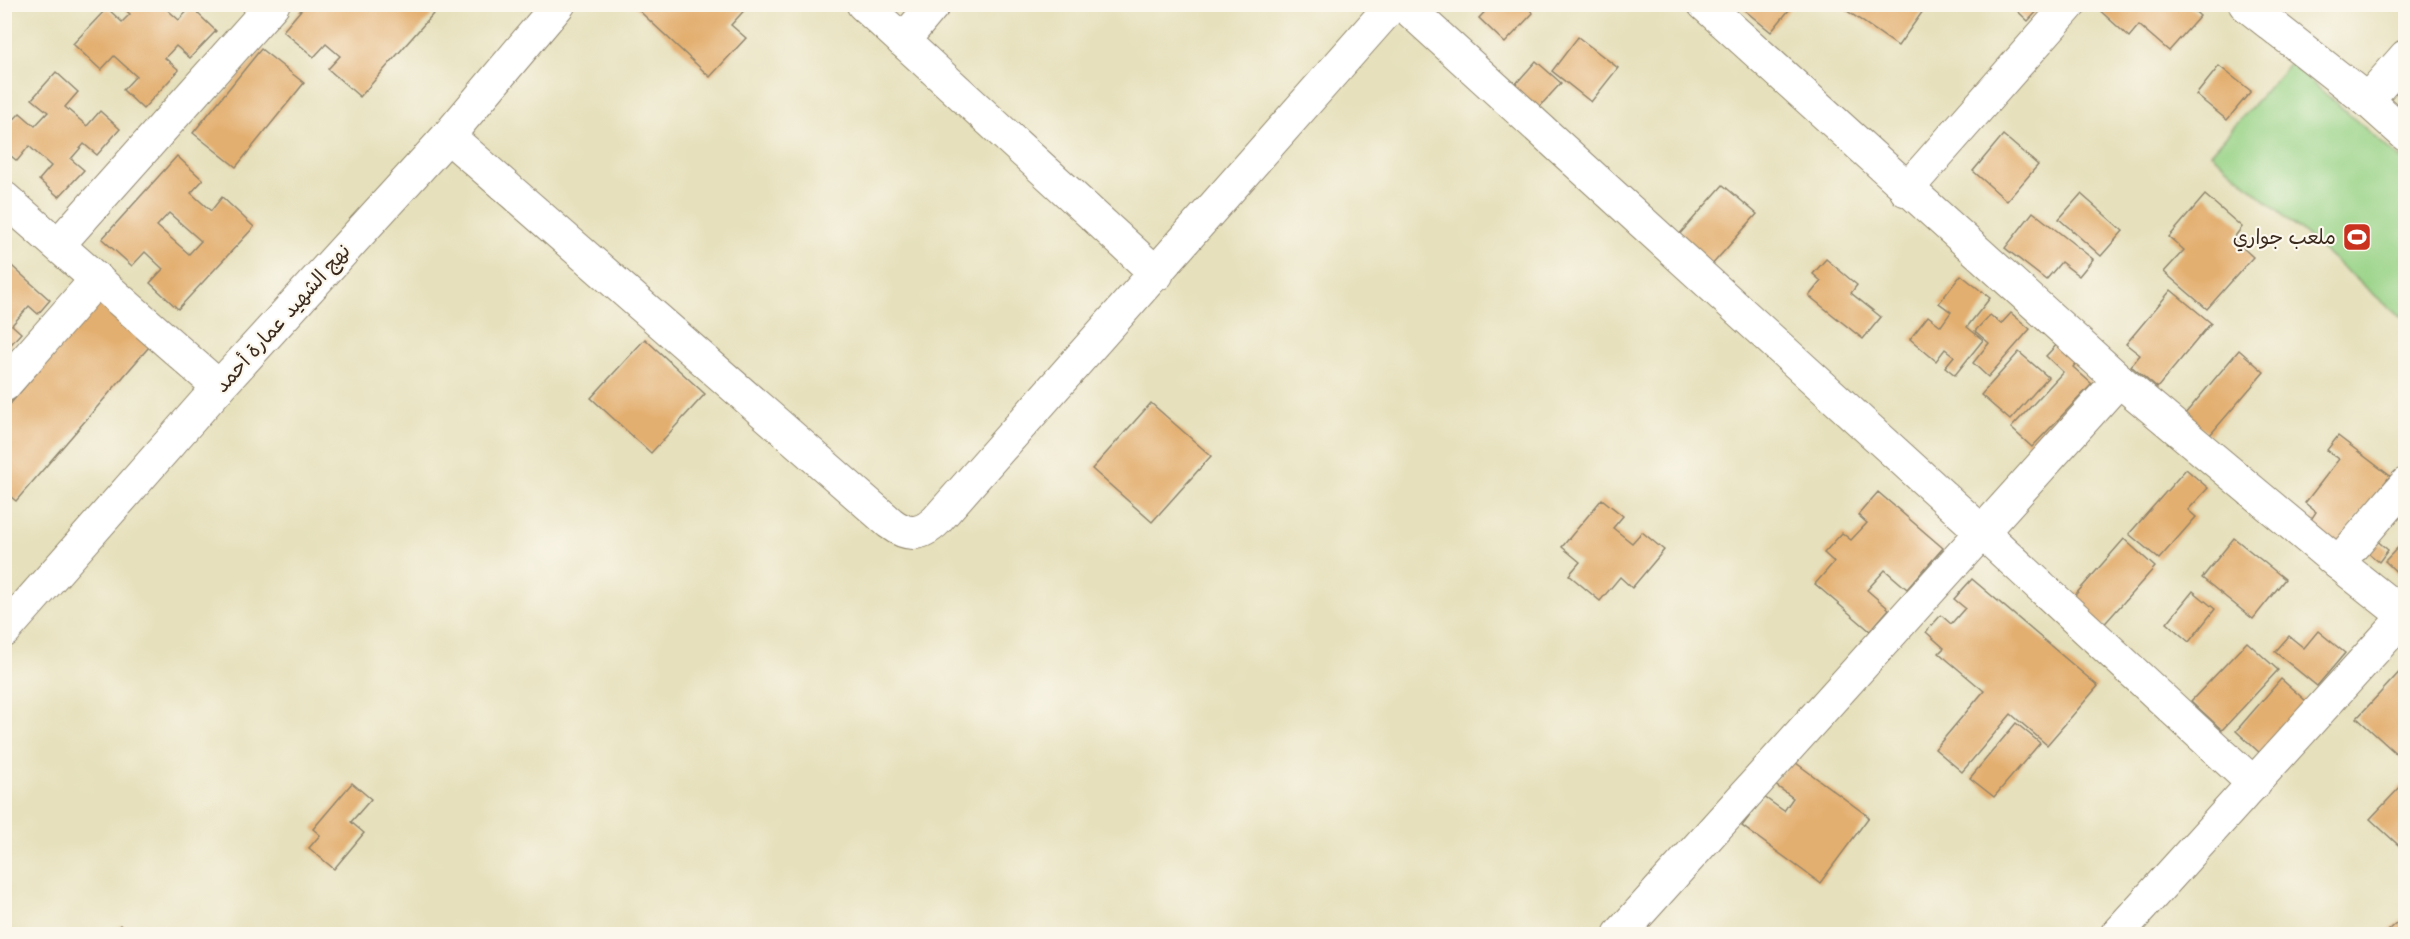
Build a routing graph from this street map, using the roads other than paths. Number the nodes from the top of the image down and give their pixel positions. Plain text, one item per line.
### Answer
1 (273, 4) edge
2 (559, 4) edge
3 (863, 4) edge
4 (934, 4) edge
5 (1393, 4) edge
6 (1403, 4) edge
7 (1704, 4) edge
8 (2070, 4) edge
9 (2245, 4) edge
10 (903, 41) junction
11 (2406, 56) edge
12 (2367, 100) junction
13 (2406, 135) edge
14 (448, 136) junction
15 (1906, 190) junction
16 (4, 198) edge
17 (58, 245) junction
18 (1157, 274) junction
19 (97, 279) junction
20 (2119, 380) junction
21 (4, 385) edge
22 (219, 387) junction
23 (2406, 484) edge
24 (1982, 532) junction
25 (2338, 562) junction
26 (2405, 617) edge
27 (4, 631) edge
28 (2254, 783) junction
29 (1620, 934) edge
30 (2117, 934) edge

1 - 17 street
2 - 14 street, نهج الشهيد عمارة أحمد
3 - 10 street
4 - 10 street
5 - 18 street
6 - 24 street
7 - 15 street
8 - 15 street
9 - 12 street
10 - 18 street
11 - 12 street
12 - 13 street
14 - 18 street
14 - 22 street, نهج الشهيد عمارة أحمد
15 - 20 street
16 - 17 street
17 - 19 street
19 - 21 street
19 - 22 street
20 - 24 street
20 - 25 street
22 - 27 street, نهج الشهيد عمارة أحمد
23 - 25 street
24 - 28 street
24 - 29 street
25 - 26 street
26 - 28 street
28 - 30 street

